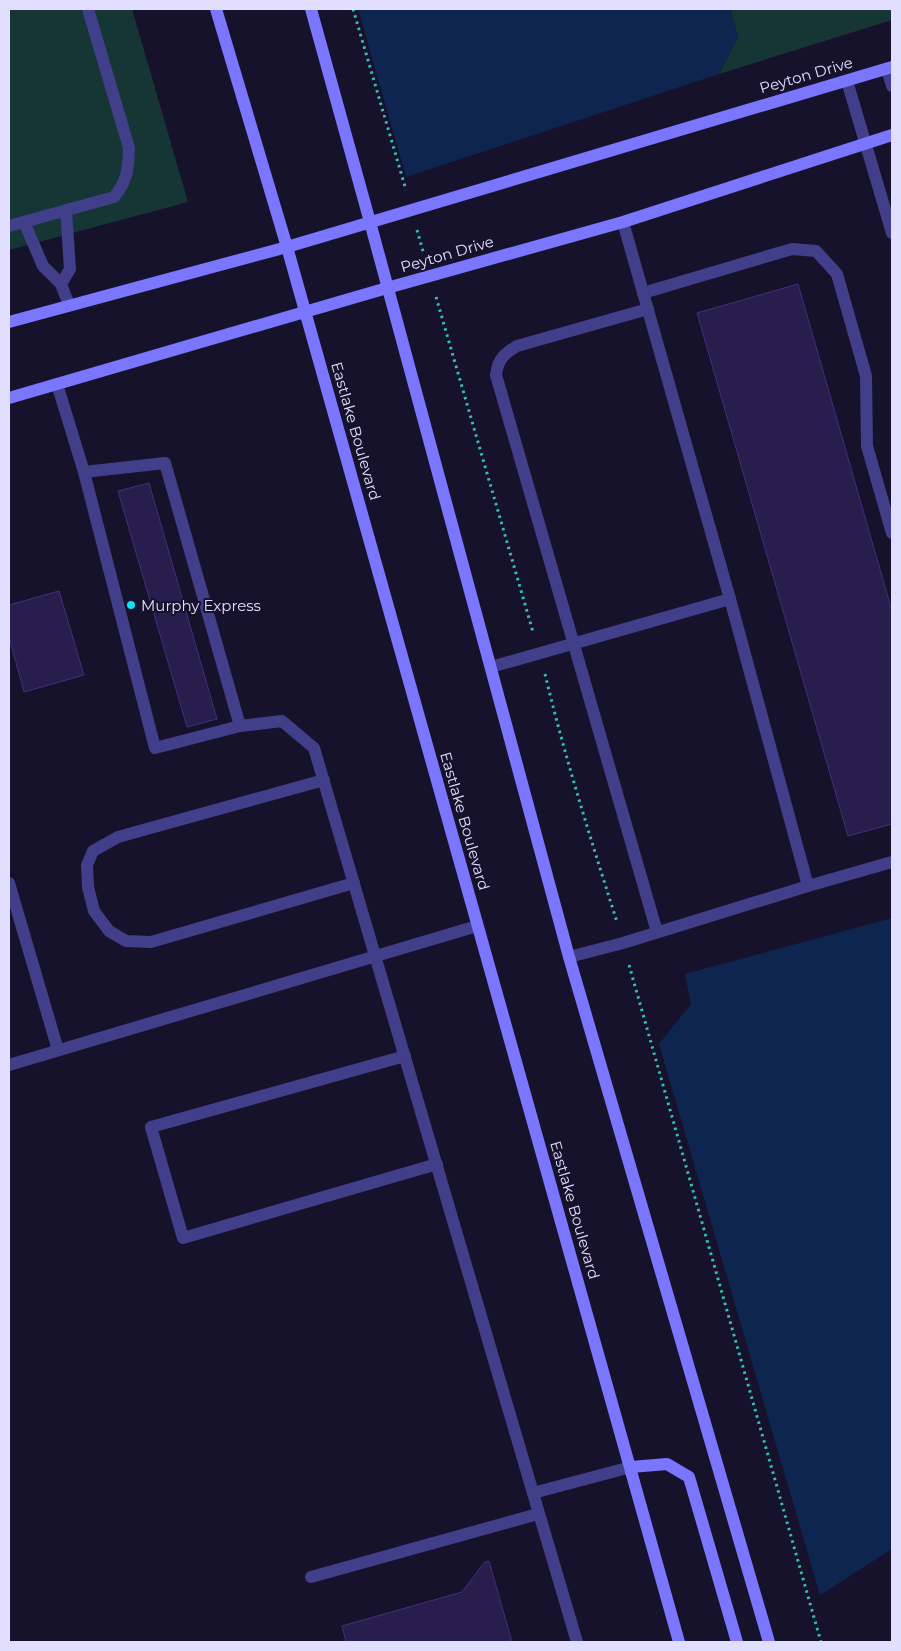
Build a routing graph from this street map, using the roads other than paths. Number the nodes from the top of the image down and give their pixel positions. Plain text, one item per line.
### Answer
1 (88, 9) edge
2 (216, 9) edge
3 (311, 9) edge
4 (890, 68) edge
5 (847, 80) junction
6 (892, 86) edge
7 (892, 135) edge
8 (866, 143) junction
9 (66, 210) junction
10 (24, 222) junction
11 (370, 222) junction
12 (623, 222) junction
13 (9, 226) edge
14 (892, 233) edge
15 (287, 247) junction
16 (61, 284) junction
17 (387, 288) junction
18 (643, 292) junction
19 (68, 304) junction
20 (648, 308) junction
21 (306, 312) junction
22 (9, 322) edge
23 (57, 384) junction
24 (9, 398) edge
25 (84, 472) junction
26 (892, 533) edge
27 (730, 599) junction
28 (572, 644) junction
29 (491, 667) junction
30 (240, 726) junction
31 (324, 780) junction
32 (892, 862) edge
33 (9, 883) edge
34 (354, 883) junction
35 (808, 886) junction
36 (477, 926) junction
37 (657, 932) junction
38 (376, 956) junction
39 (570, 957) junction
40 (58, 1050) junction
41 (405, 1056) junction
42 (9, 1065) edge
43 (437, 1164) junction
44 (631, 1467) junction
45 (533, 1493) junction
46 (538, 1514) junction
47 (311, 1578) dead end
48 (577, 1642) edge
49 (679, 1642) edge
50 (737, 1642) edge
51 (769, 1642) edge

1 - 9 street
2 - 15 main road, Eastlake Boulevard
3 - 11 main road
4 - 5 main road, Peyton Drive
4 - 6 street
5 - 8 street
5 - 11 main road, Peyton Drive
7 - 8 main road, Peyton Drive
8 - 12 main road, Peyton Drive
8 - 14 street
9 - 10 street
9 - 16 street
10 - 13 street
10 - 16 street
11 - 15 main road, Peyton Drive
11 - 17 main road
12 - 17 main road, Peyton Drive
12 - 18 street
15 - 19 main road, Peyton Drive
15 - 21 main road, Eastlake Boulevard
16 - 19 street
17 - 21 main road, Peyton Drive
17 - 29 main road
18 - 20 street
18 - 26 street
19 - 22 main road, Peyton Drive
20 - 27 street
20 - 28 street
21 - 23 main road, Peyton Drive
21 - 36 main road, Eastlake Boulevard
23 - 24 main road, Peyton Drive
23 - 25 street
25 - 30 street
25 - 30 street
27 - 28 street
27 - 35 street
28 - 29 street
28 - 37 street
29 - 39 main road
30 - 31 street
31 - 34 street
31 - 34 street
32 - 35 street
33 - 40 street
34 - 38 street
35 - 37 street
36 - 38 street
36 - 44 main road, Eastlake Boulevard
37 - 39 street
38 - 40 street
38 - 41 street
39 - 51 main road
40 - 42 street
41 - 43 street
41 - 43 street
43 - 45 street
44 - 45 street
44 - 49 main road, Eastlake Boulevard
44 - 50 main road
45 - 46 street
46 - 47 street
46 - 48 street

